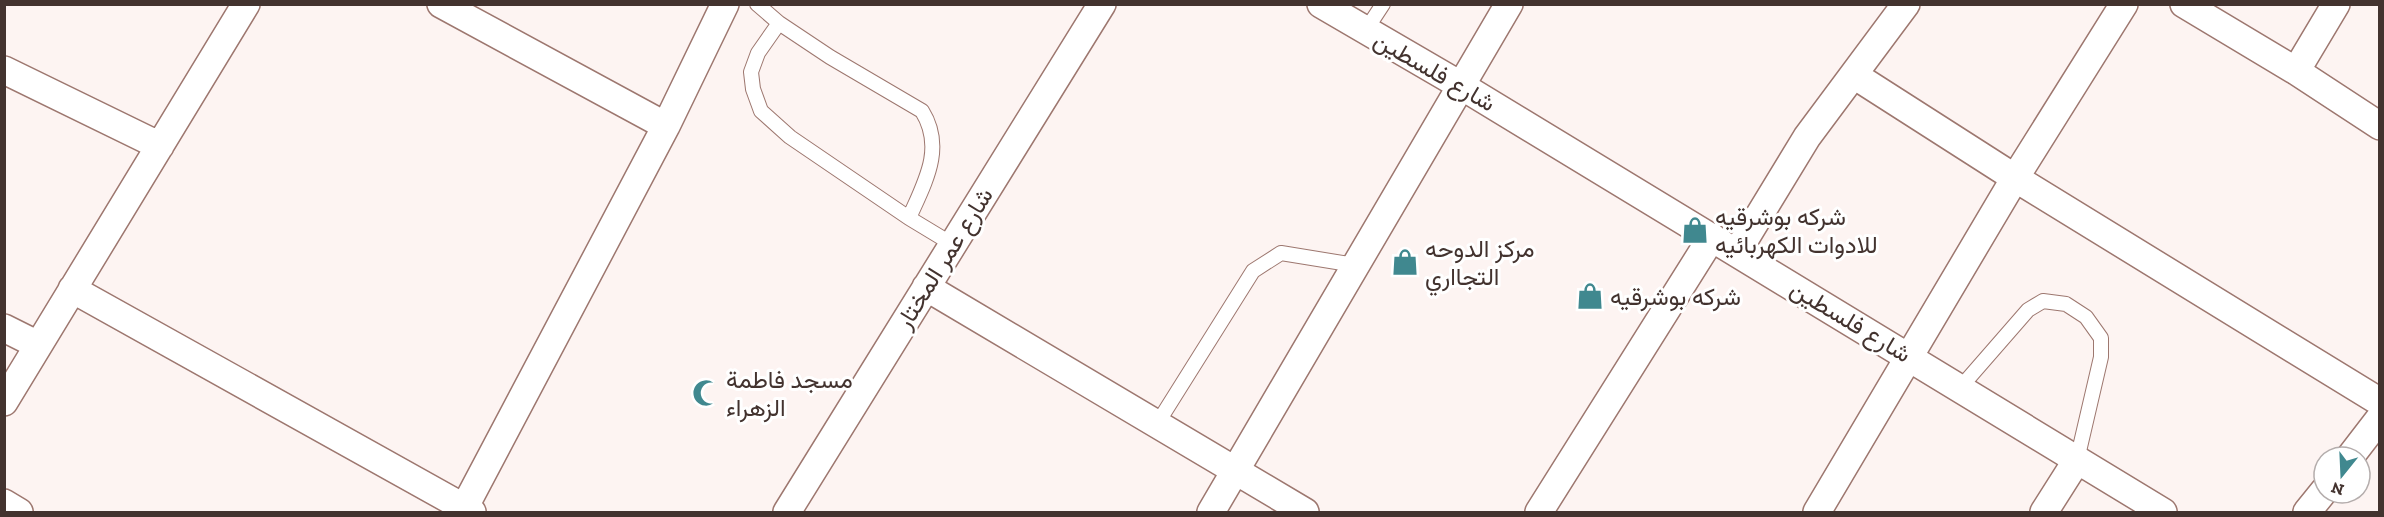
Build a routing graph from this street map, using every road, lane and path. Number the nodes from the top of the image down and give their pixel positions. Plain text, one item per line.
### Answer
1 (246, 4) edge
2 (441, 4) edge
3 (725, 4) edge
4 (757, 4) edge
5 (1102, 4) edge
6 (1321, 4) edge
7 (1383, 4) edge
8 (1509, 4) edge
9 (1906, 4) edge
10 (2124, 4) edge
11 (2184, 4) edge
12 (2336, 4) edge
13 (779, 22) junction
14 (1366, 30) junction
15 (4, 70) edge
16 (2296, 71) junction
17 (1854, 75) junction
18 (1460, 85) junction
19 (666, 126) junction
20 (2379, 126) edge
21 (160, 146) junction
22 (2015, 178) junction
23 (909, 218) junction
24 (1712, 237) junction
25 (952, 244) junction
26 (1737, 252) junction
27 (1355, 265) junction
28 (927, 287) junction
29 (72, 289) junction
30 (4, 328) edge
31 (38, 345) junction
32 (1909, 356) junction
33 (1960, 388) junction
34 (4, 402) edge
35 (2379, 402) edge
36 (2379, 418) edge
37 (1157, 424) junction
38 (2359, 445) edge
39 (2077, 459) junction
40 (1235, 471) junction
41 (4, 503) edge
42 (466, 511) edge
43 (20, 513) edge
44 (787, 513) edge
45 (1211, 513) edge
46 (1305, 513) edge
47 (1539, 513) edge
48 (1817, 513) edge
49 (2044, 513) edge
50 (2163, 513) edge

1 - 21 street
2 - 19 street
3 - 19 street
4 - 13 lane
5 - 25 street, شارع عمر المختار
6 - 14 street, شارع فلسطين
7 - 14 lane
8 - 18 street
9 - 17 street
10 - 22 street
11 - 16 street
12 - 16 street
13 - 23 lane
13 - 23 lane
14 - 18 street, شارع فلسطين
15 - 21 street
16 - 20 street
17 - 22 street
17 - 26 street
18 - 24 street, شارع فلسطين
18 - 27 street
19 - 42 street
21 - 29 street
22 - 32 street
22 - 35 street
23 - 25 lane
24 - 26 street, شارع فلسطين
24 - 47 street
25 - 28 street, شارع عمر المختار
26 - 32 street, شارع فلسطين
27 - 37 lane
27 - 40 street
28 - 37 street
28 - 44 street, شارع عمر المختار
29 - 31 street
29 - 42 street
30 - 31 street
31 - 34 street
32 - 33 street, شارع فلسطين
32 - 48 street
33 - 39 street, شارع فلسطين
33 - 39 lane
36 - 38 street
37 - 40 street
39 - 49 street
39 - 50 street, شارع فلسطين
40 - 45 street
40 - 46 street
41 - 43 street

